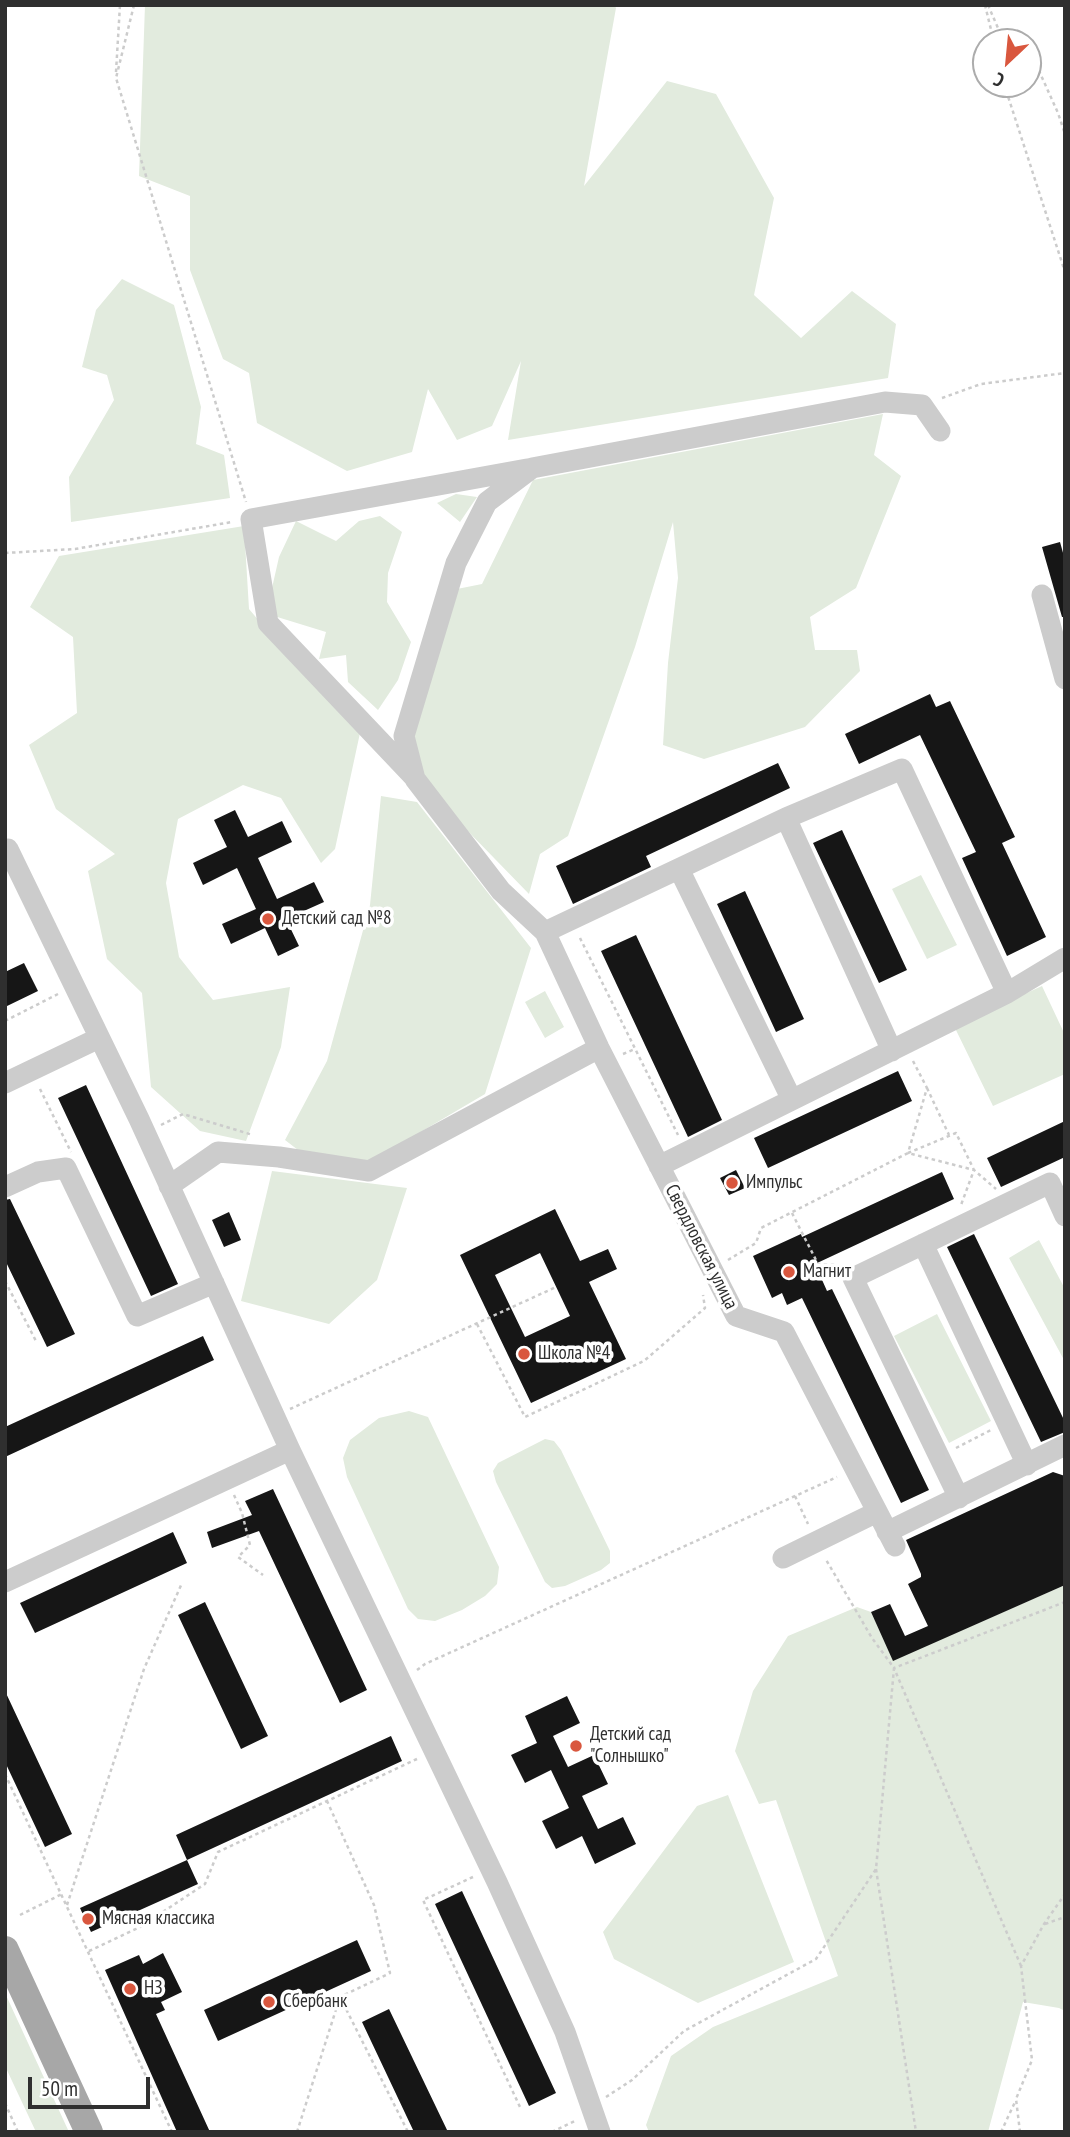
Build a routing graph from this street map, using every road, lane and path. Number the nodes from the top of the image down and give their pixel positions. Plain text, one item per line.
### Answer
1 (120, 5) edge
2 (134, 5) edge
3 (987, 5) edge
4 (991, 28) edge
5 (997, 28) edge
6 (1042, 77) edge
7 (116, 78) junction
8 (1009, 98) edge
9 (1065, 134) edge
10 (1065, 272) edge
11 (1065, 373) edge
12 (922, 405) junction
13 (940, 431) dead end
14 (532, 468) junction
15 (251, 519) junction
16 (5, 553) edge
17 (1042, 595) dead end
18 (1065, 679) edge
19 (415, 779) junction
20 (786, 818) junction
21 (5, 850) edge
22 (679, 869) junction
23 (545, 932) junction
24 (1065, 958) edge
25 (64, 991) dead end
26 (1007, 993) junction
27 (5, 1021) edge
28 (99, 1038) junction
29 (599, 1048) junction
30 (635, 1049) dead end
31 (891, 1051) junction
32 (619, 1056) dead end
33 (5, 1083) edge
34 (927, 1088) dead end
35 (792, 1100) junction
36 (949, 1135) dead end
37 (659, 1166) junction
38 (169, 1186) junction
39 (5, 1187) edge
40 (1001, 1193) dead end
41 (791, 1212) junction
42 (1065, 1216) edge
43 (923, 1244) junction
44 (726, 1261) dead end
45 (838, 1265) dead end
46 (5, 1281) edge
47 (214, 1283) junction
48 (556, 1287) dead end
49 (702, 1287) dead end
50 (477, 1324) junction
51 (37, 1343) dead end
52 (287, 1410) dead end
53 (1007, 1422) junction
54 (1065, 1445) edge
55 (290, 1450) junction
56 (939, 1456) junction
57 (1027, 1465) junction
58 (844, 1474) dead end
59 (226, 1480) junction
60 (795, 1496) junction
61 (959, 1498) junction
62 (877, 1512) junction
63 (816, 1542) junction
64 (783, 1558) dead end
65 (263, 1576) dead end
66 (5, 1582) edge
67 (182, 1583) dead end
68 (1065, 1602) edge
69 (894, 1668) junction
70 (401, 1682) junction
71 (424, 1756) dead end
72 (5, 1774) edge
73 (327, 1801) junction
74 (876, 1869) junction
75 (477, 1875) dead end
76 (62, 1894) junction
77 (1065, 1894) edge
78 (67, 1905) junction
79 (20, 1915) dead end
80 (1065, 1917) edge
81 (1044, 1924) junction
82 (5, 1950) edge
83 (89, 1951) junction
84 (1021, 1966) junction
85 (340, 1997) junction
86 (1016, 2099) junction
87 (5, 2103) edge
88 (520, 2107) dead end
89 (588, 2112) junction
90 (18, 2132) edge
91 (89, 2132) edge
92 (173, 2132) edge
93 (297, 2132) edge
94 (408, 2132) edge
95 (552, 2132) edge
96 (600, 2132) edge
97 (916, 2132) edge
98 (1001, 2132) edge
99 (1020, 2132) edge

1 - 7 path
2 - 7 path
3 - 4 path
3 - 5 path
6 - 9 path
7 - 15 path
8 - 10 path
11 - 12 path
12 - 13 street
12 - 14 street
14 - 15 street
14 - 19 street
15 - 16 path
15 - 19 street
17 - 18 street
19 - 23 street
20 - 22 street
20 - 26 street
20 - 31 street
21 - 28 street
22 - 23 street
22 - 35 street
23 - 29 street, Свердловская улица
24 - 26 street
25 - 27 path
26 - 31 street
28 - 33 street
28 - 38 street
29 - 37 street, Свердловская улица
29 - 38 street
30 - 32 path
31 - 35 street
34 - 36 path
35 - 37 street
37 - 62 street, Свердловская улица
38 - 47 street
39 - 47 street
40 - 41 path
41 - 44 path
41 - 45 path
42 - 43 street
43 - 53 street
43 - 56 street
46 - 51 path
47 - 55 street
48 - 50 path
49 - 50 path
50 - 52 path
53 - 56 path
53 - 57 street
54 - 57 street
55 - 59 street
55 - 70 street
56 - 61 street
57 - 61 street
58 - 60 path
59 - 65 path
59 - 66 street
60 - 63 path
60 - 70 path
61 - 62 street, Свердловская улица
62 - 63 street
63 - 64 street
63 - 69 path
67 - 78 path
68 - 69 path
69 - 74 path
69 - 84 path
70 - 89 street
71 - 73 path
72 - 76 path
73 - 83 path
73 - 85 path
74 - 89 path
74 - 97 path
75 - 88 path
76 - 78 path
76 - 79 path
77 - 81 path
78 - 83 path
80 - 81 path
81 - 84 path
82 - 91 main road
83 - 92 path
84 - 86 path
85 - 93 path
85 - 94 path
86 - 98 path
86 - 99 path
87 - 90 path
89 - 95 path
89 - 96 street

